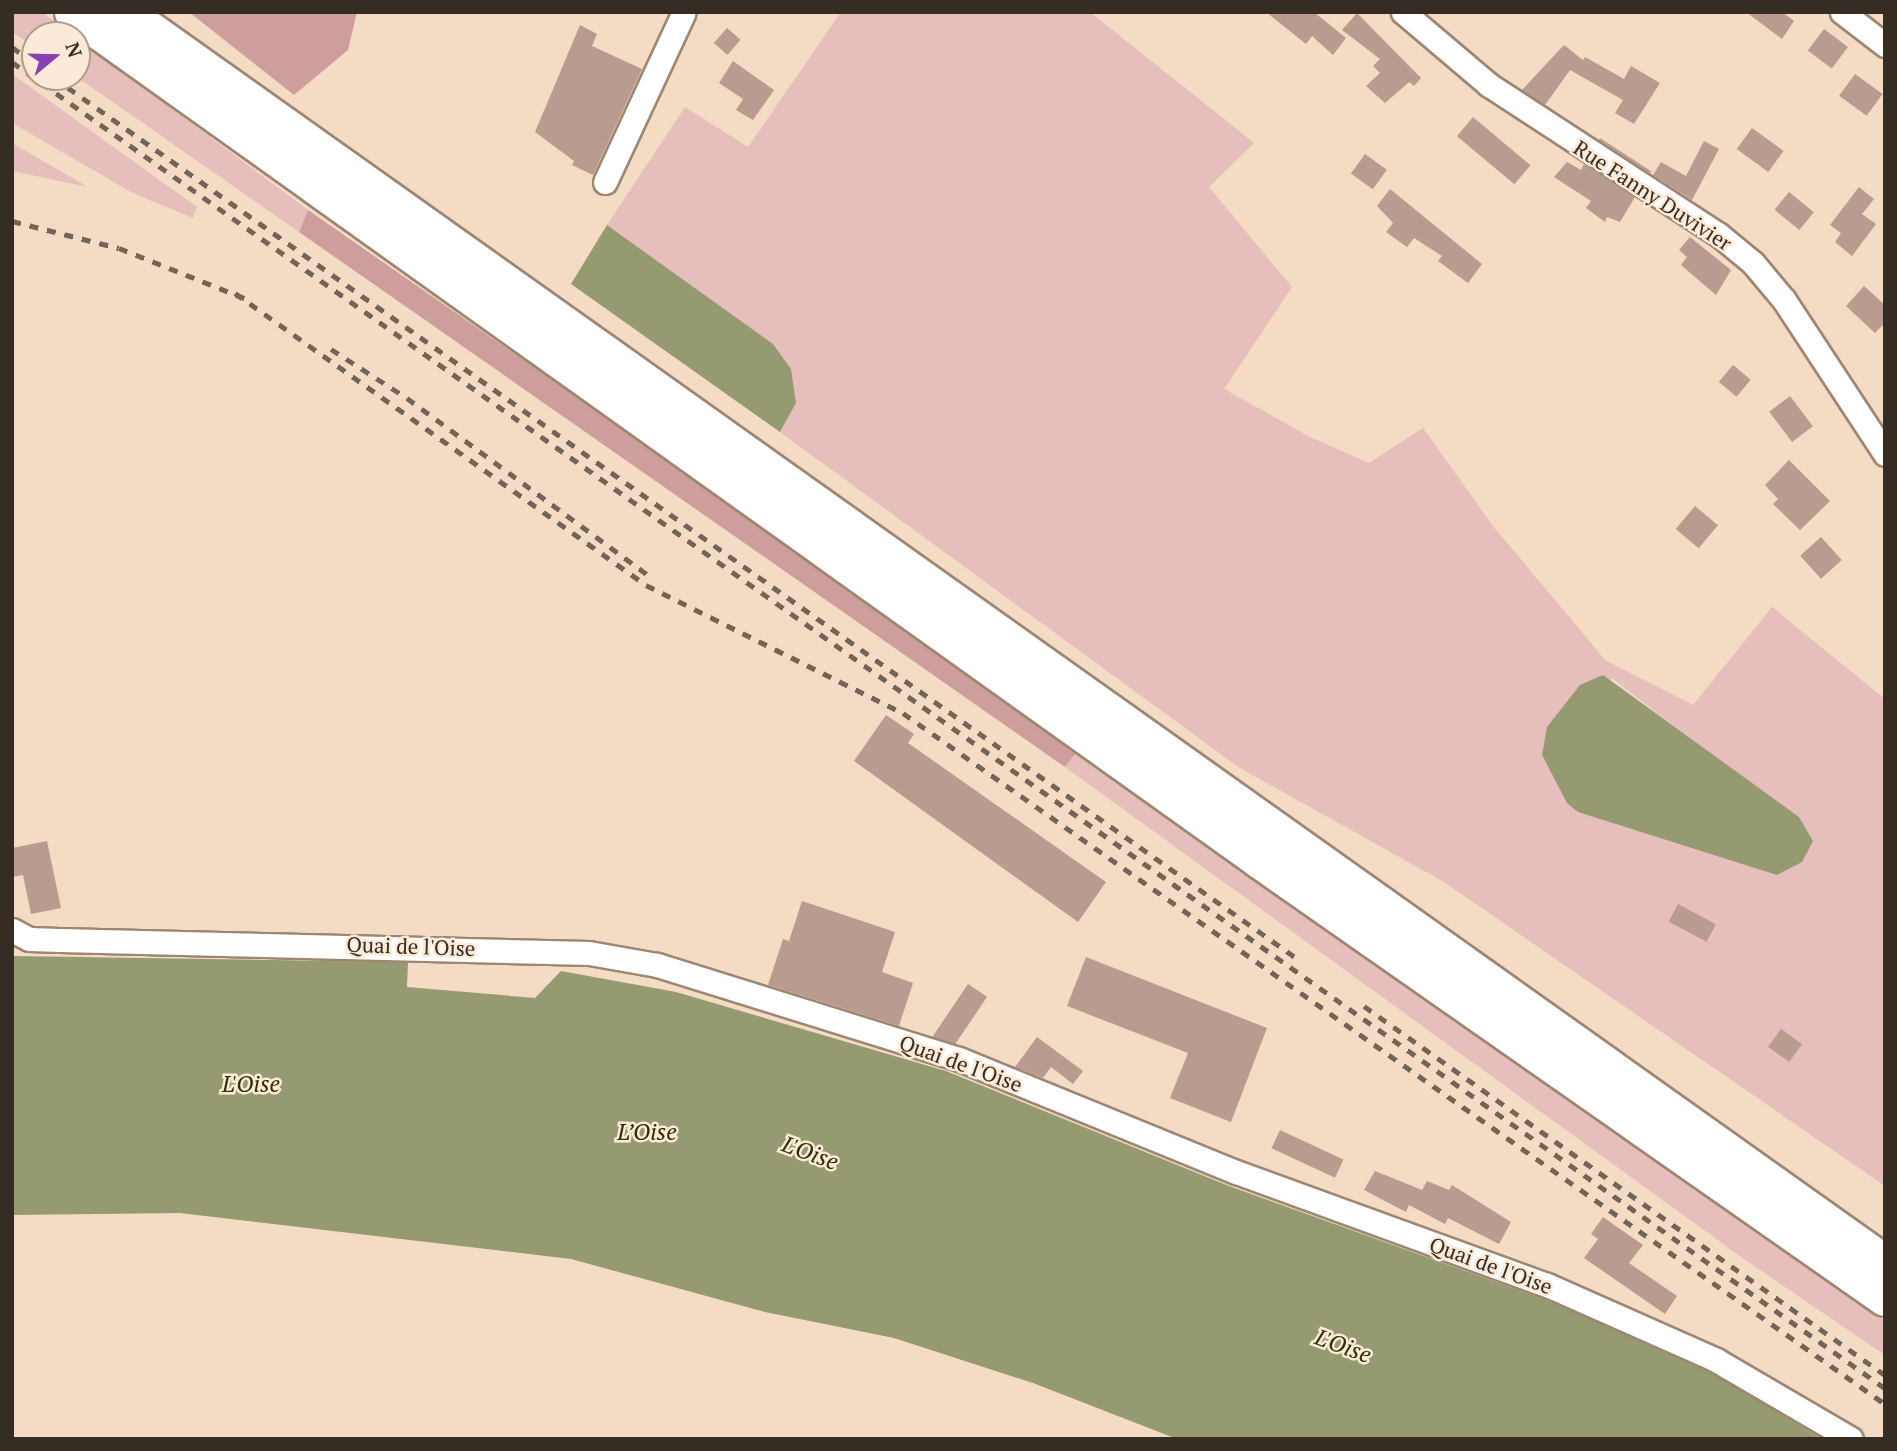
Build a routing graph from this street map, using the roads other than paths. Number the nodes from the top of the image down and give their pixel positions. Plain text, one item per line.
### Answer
1 (73, 12) edge
2 (124, 12) edge
3 (684, 12) edge
4 (1403, 12) edge
5 (1842, 12) edge
6 (1885, 44) edge
7 (605, 182) dead end
8 (1885, 454) edge
9 (12, 930) edge
10 (1885, 1264) edge
11 (1885, 1297) edge
12 (1852, 1439) edge

1 - 11 highway
2 - 10 highway
3 - 7 street
4 - 8 street, Rue Fanny Duvivier
5 - 6 street
9 - 12 street, Quai de l'Oise

